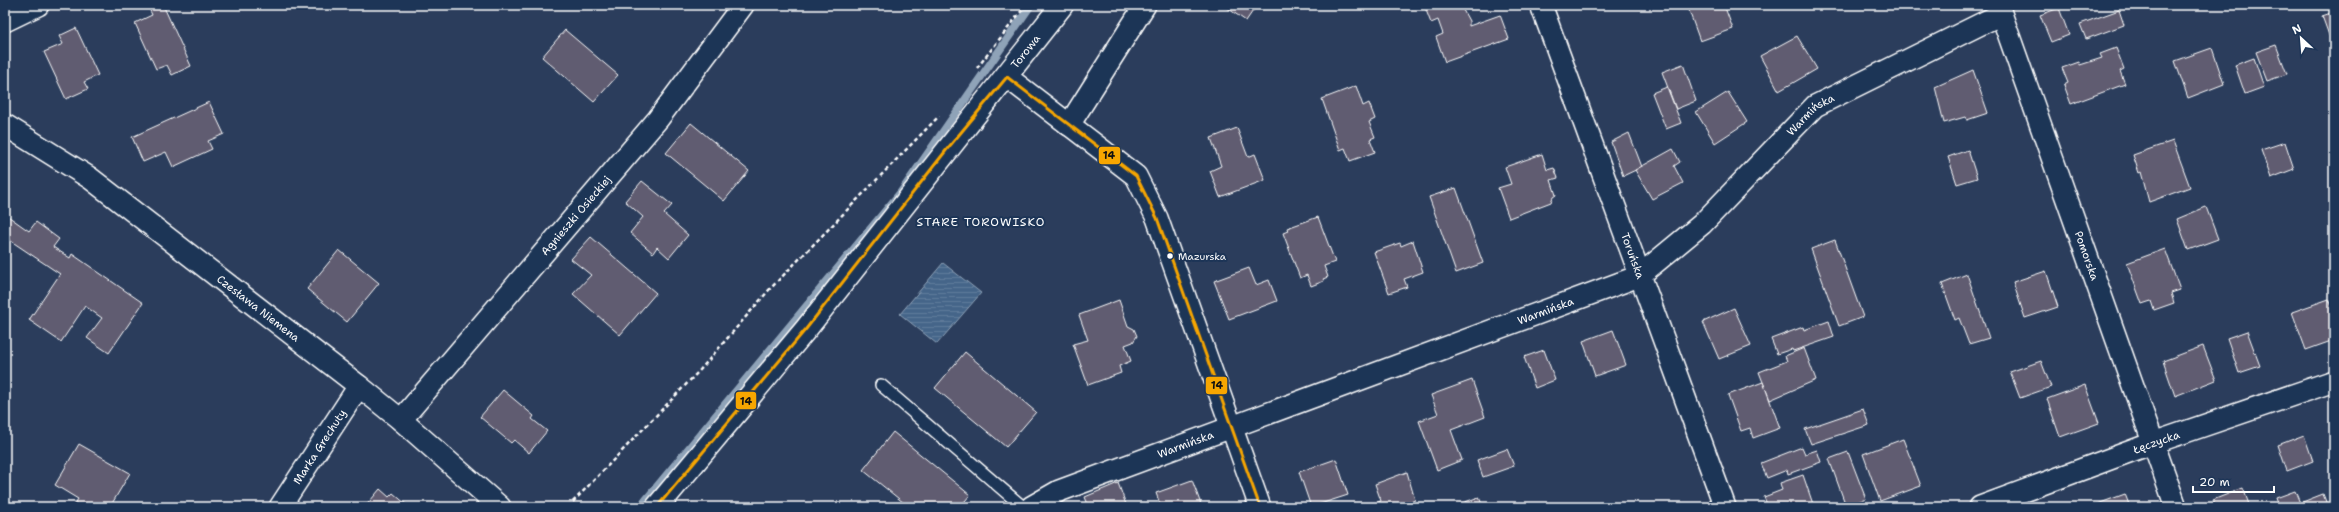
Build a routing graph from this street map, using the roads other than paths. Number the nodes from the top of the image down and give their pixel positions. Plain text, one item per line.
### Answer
1 (38, 5) edge
2 (744, 5) edge
3 (1062, 5) edge
4 (1145, 5) edge
5 (1541, 5) edge
6 (1999, 10) edge
7 (5, 21) edge
8 (1007, 77) junction
9 (5, 125) edge
10 (1069, 125) junction
11 (1639, 276) junction
12 (2334, 381) edge
13 (881, 385) dead end
14 (359, 386) junction
15 (401, 420) junction
16 (1230, 427) junction
17 (2153, 443) junction
18 (280, 507) edge
19 (500, 507) edge
20 (657, 507) edge
21 (1023, 507) edge
22 (1031, 507) edge
23 (1260, 507) edge
24 (1725, 507) edge
25 (1980, 507) edge
26 (2176, 507) edge

1 - 7 street
2 - 15 street, Agnieszki Osieckiej
3 - 8 street, Torowa
4 - 10 street
5 - 11 street, Toruńska
6 - 11 street, Warmińska
6 - 17 street, Pomorska
8 - 10 street
8 - 20 street, Torowa
9 - 14 street, Czesława Niemena
10 - 16 street
11 - 16 street, Warmińska
11 - 24 street, Toruńska
12 - 17 street, Łęczycka
13 - 21 lane
14 - 15 street, Czesława Niemena
14 - 18 street, Marka Grechuty
15 - 19 street, Czesława Niemena
16 - 22 street, Warmińska
16 - 23 street
17 - 25 street, Łęczycka
17 - 26 street, Pomorska

